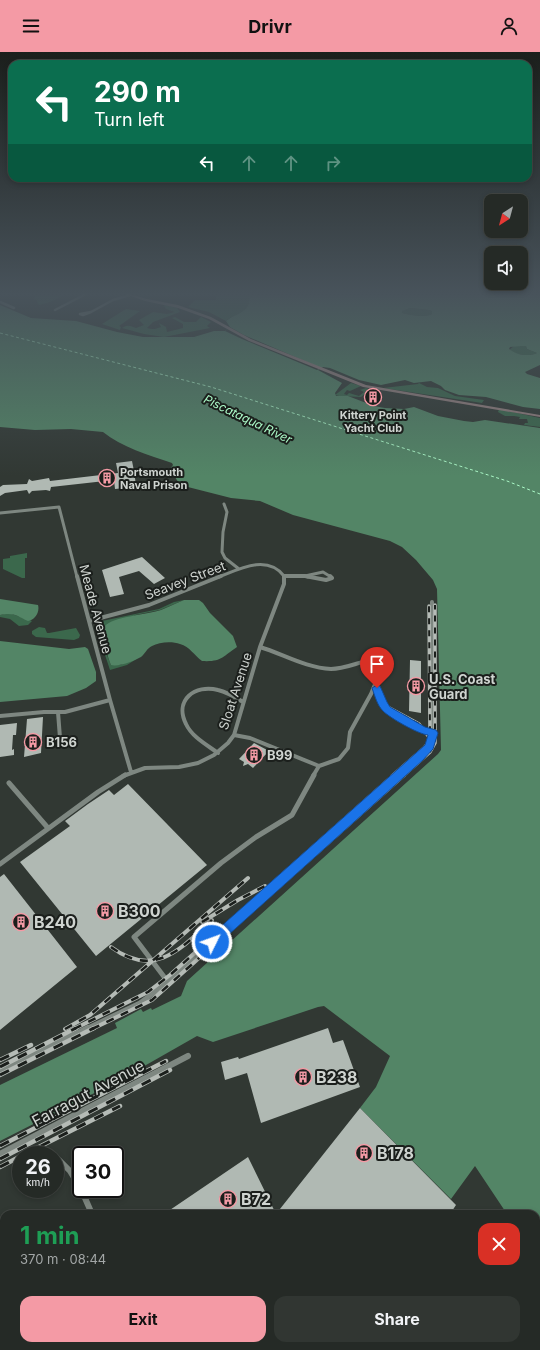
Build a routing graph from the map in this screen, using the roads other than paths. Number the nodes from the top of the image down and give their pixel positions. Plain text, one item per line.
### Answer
1 (289, 356) edge
2 (540, 416) edge
3 (224, 504) dead end
4 (0, 513) edge
5 (239, 569) junction
6 (284, 576) junction
7 (305, 576) junction
8 (432, 602) dead end
9 (89, 621) junction
10 (260, 647) junction
11 (374, 686) junction
12 (110, 700) junction
13 (243, 702) junction
14 (58, 712) junction
15 (0, 716) edge
16 (433, 733) junction
17 (234, 735) junction
18 (60, 738) dead end
19 (218, 753) junction
20 (319, 766) junction
21 (131, 772) junction
22 (9, 783) dead end
23 (48, 828) junction
24 (0, 864) edge
25 (168, 982) junction
26 (188, 1056) dead end
27 (0, 1071) edge
28 (0, 1154) edge
29 (64, 1164) edge
30 (72, 1174) edge
31 (85, 1198) edge
32 (90, 1210) edge

1 - 2 main road
3 - 5 street
4 - 9 street, Meade Avenue
5 - 6 street, Seavey Street
5 - 9 street, Seavey Street
6 - 7 street
6 - 10 street, Sloat Avenue
7 - 7 street
8 - 16 street
9 - 12 street, Meade Avenue
10 - 11 street
10 - 13 street, Sloat Avenue
11 - 16 street
11 - 20 street
12 - 14 street
12 - 21 street, Meade Avenue
13 - 17 street, Sloat Avenue
13 - 19 street
14 - 15 street
14 - 18 street
16 - 25 street
17 - 19 street, Sloat Avenue
17 - 20 street
19 - 21 street, Sloat Avenue
20 - 25 street
21 - 23 street, Sloat Avenue
22 - 23 street
23 - 24 street, Sloat Avenue
25 - 27 street
26 - 28 street, Farragut Avenue
29 - 30 street
31 - 32 street

